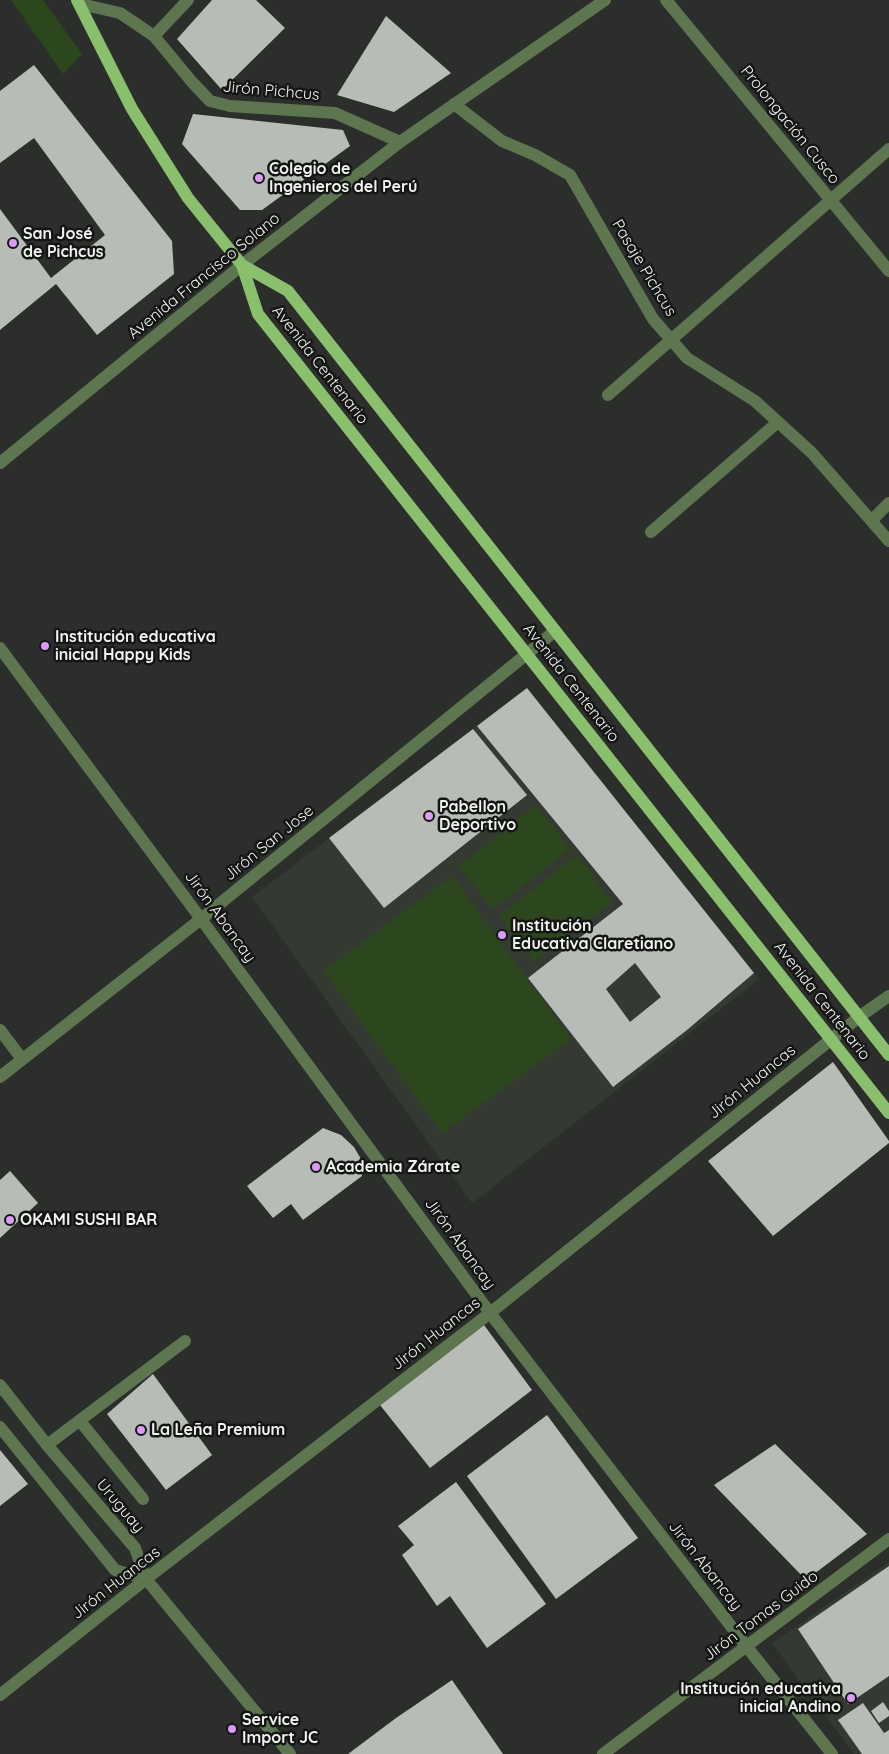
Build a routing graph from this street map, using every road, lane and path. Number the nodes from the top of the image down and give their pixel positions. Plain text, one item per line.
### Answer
1 (188, 0) edge
2 (605, 0) edge
3 (666, 0) edge
4 (79, 2) edge
5 (154, 36) junction
6 (454, 104) junction
7 (400, 142) junction
8 (889, 149) edge
9 (830, 200) junction
10 (242, 265) junction
11 (889, 271) edge
12 (671, 340) junction
13 (608, 395) dead end
14 (778, 422) junction
15 (0, 463) edge
16 (889, 503) edge
17 (872, 520) junction
18 (651, 532) dead end
19 (889, 541) edge
20 (556, 631) junction
21 (0, 648) edge
22 (527, 654) junction
23 (201, 918) junction
24 (889, 996) edge
25 (859, 1017) junction
26 (0, 1030) edge
27 (831, 1040) junction
28 (889, 1055) edge
29 (22, 1059) junction
30 (0, 1077) edge
31 (889, 1113) edge
32 (490, 1312) junction
33 (186, 1340) dead end
34 (0, 1385) edge
35 (80, 1421) junction
36 (0, 1427) edge
37 (47, 1445) junction
38 (144, 1499) dead end
39 (889, 1539) edge
40 (146, 1580) junction
41 (747, 1647) junction
42 (0, 1695) edge
43 (290, 1754) edge
44 (603, 1754) edge
45 (832, 1754) edge

1 - 5 street
2 - 6 street, Avenida Francisco Solano
3 - 9 street, Prolongación Cusco
4 - 5 street, Jirón Pichcus
4 - 10 main road, Avenida Centenario
5 - 7 street, Jirón Pichcus
6 - 7 street, Avenida Francisco Solano
6 - 12 street, Pasaje Pichcus
7 - 10 street, Avenida Francisco Solano
8 - 9 street
9 - 11 street, Prolongación Cusco
9 - 12 street
10 - 15 street, Avenida Francisco Solano
10 - 20 main road, Avenida Centenario
10 - 22 main road, Avenida Centenario
12 - 13 street
12 - 14 street, Pasaje Pichcus
14 - 17 street, Pasaje Pichcus
14 - 18 street
16 - 17 street
17 - 19 street, Pasaje Pichcus
20 - 22 street, Jirón San Jose
20 - 25 main road, Avenida Centenario
21 - 23 street, Jirón Abancay
22 - 23 street, Jirón San Jose
22 - 27 main road, Avenida Centenario
23 - 29 street, Jirón San Jose
23 - 32 street, Jirón Abancay
24 - 25 street, Jirón Huancas
25 - 27 street, Jirón Huancas
25 - 28 main road, Avenida Centenario
26 - 29 street
27 - 31 main road, Avenida Centenario
27 - 32 street, Jirón Huancas
29 - 30 street, Jirón San Jose
32 - 40 street, Jirón Huancas
32 - 41 street, Jirón Abancay
33 - 35 street
34 - 37 street, Uruguay
35 - 37 street
35 - 38 street
36 - 40 street
37 - 40 street, Uruguay
39 - 41 street, Jirón Tomas Guido
40 - 42 street, Jirón Huancas
40 - 43 street
41 - 44 street, Jirón Tomas Guido
41 - 45 street, Jirón Abancay

